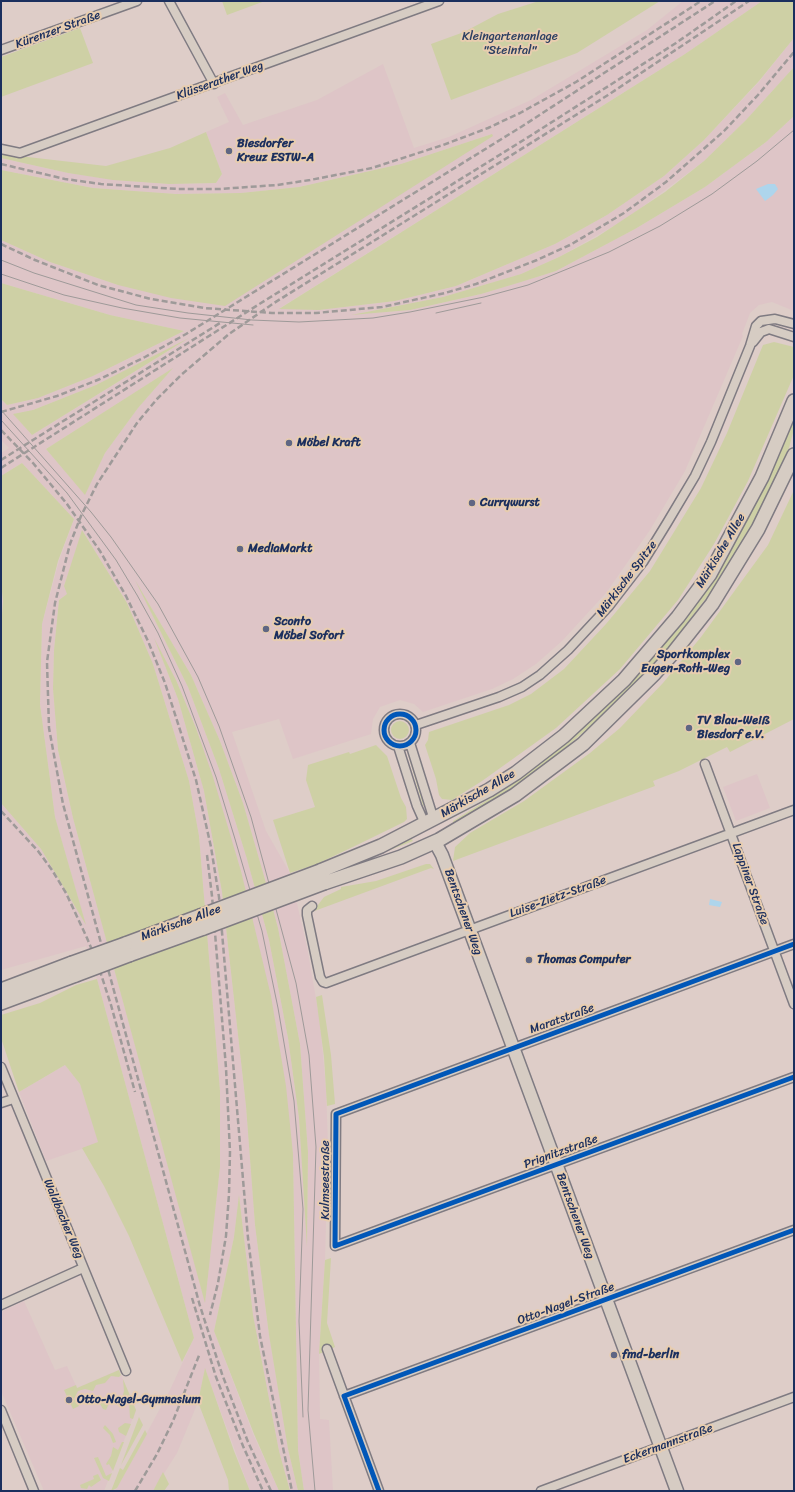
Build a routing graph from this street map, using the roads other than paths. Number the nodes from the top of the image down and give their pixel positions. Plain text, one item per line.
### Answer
1 (137, 1) edge
2 (169, 1) edge
3 (439, 1) edge
4 (1, 50) edge
5 (214, 84) junction
6 (1, 149) edge
7 (794, 324) edge
8 (794, 337) edge
9 (750, 346) junction
10 (794, 401) edge
11 (794, 455) edge
12 (416, 725) junction
13 (410, 743) junction
14 (398, 746) junction
15 (705, 764) dead end
16 (794, 810) edge
17 (429, 822) junction
18 (731, 833) junction
19 (438, 844) junction
20 (322, 877) junction
21 (312, 906) dead end
22 (470, 930) junction
23 (794, 944) edge
24 (774, 951) junction
25 (74, 969) junction
26 (1, 990) edge
27 (1, 1003) edge
28 (794, 1004) edge
29 (513, 1048) junction
30 (1, 1067) edge
31 (794, 1077) edge
32 (13, 1099) junction
33 (1, 1103) edge
34 (336, 1114) joint
35 (556, 1164) junction
36 (794, 1230) edge
37 (335, 1246) joint
38 (83, 1268) junction
39 (606, 1300) junction
40 (1, 1305) edge
41 (327, 1349) dead end
42 (126, 1371) dead end
43 (344, 1396) junction
44 (794, 1397) edge
45 (1, 1410) edge
46 (660, 1446) junction
47 (34, 1491) edge
48 (379, 1491) edge
49 (541, 1491) edge
50 (677, 1491) edge

1 - 4 street, Kürenzer Straße
2 - 5 street
3 - 5 street, Klüsserather Weg
5 - 6 street, Klüsserather Weg
7 - 9 street, Märkische Spitze
8 - 9 street, Märkische Spitze
9 - 12 street, Märkische Spitze
10 - 17 main road, Märkische Allee
11 - 19 main road, Märkische Allee
12 - 13 street
12 - 14 street
13 - 14 street
13 - 17 street
14 - 17 street
15 - 18 street, Lappiner Straße
16 - 18 street, Luise-Zietz-Straße
17 - 19 main road
17 - 20 main road, Märkische Allee
18 - 22 street, Luise-Zietz-Straße
18 - 24 street, Lappiner Straße
19 - 20 main road, Märkische Allee
19 - 22 street, Bentschener Weg
20 - 25 main road, Märkische Allee, bridge
21 - 22 street, Luise-Zietz-Straße
22 - 29 street, Bentschener Weg
23 - 24 street, Maratstraße
24 - 28 street, Lappiner Straße
24 - 29 street, Maratstraße
25 - 26 main road, Märkische Allee
25 - 27 main road, Märkische Allee
29 - 34 street, Maratstraße
29 - 35 street, Bentschener Weg
30 - 32 street, Waldbacher Weg
31 - 35 street, Prignitzstraße
32 - 33 street
32 - 38 street, Waldbacher Weg
34 - 37 street, Kulmseestraße
35 - 37 street, Prignitzstraße
35 - 39 street, Bentschener Weg
36 - 39 street, Otto-Nagel-Straße
38 - 40 street
38 - 42 street, Waldbacher Weg
39 - 43 street, Otto-Nagel-Straße
39 - 46 street, Bentschener Weg
41 - 43 street
43 - 48 street
44 - 46 street, Eckermannstraße
45 - 47 street
46 - 49 street, Eckermannstraße
46 - 50 street, Bentschener Weg

